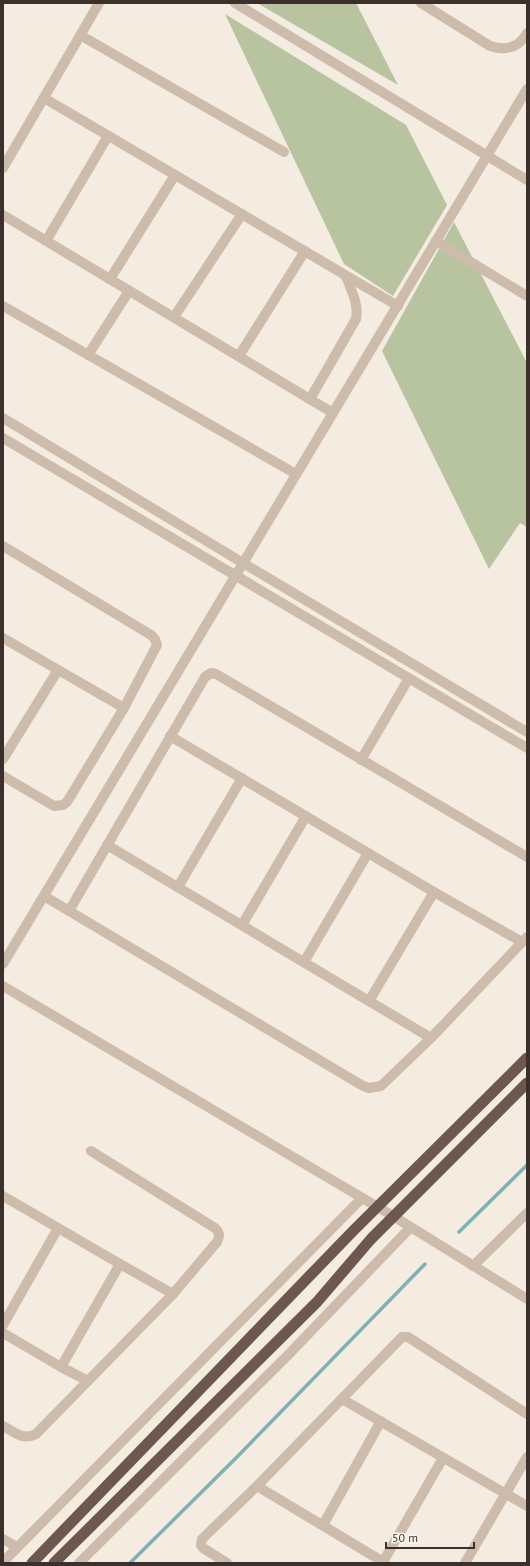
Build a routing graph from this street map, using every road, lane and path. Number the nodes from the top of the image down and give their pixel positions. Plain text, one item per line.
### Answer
1 (99, 3) edge
2 (235, 3) edge
3 (421, 3) edge
4 (527, 33) edge
5 (80, 35) junction
6 (527, 89) edge
7 (44, 98) junction
8 (108, 136) junction
9 (7, 152) edge
10 (284, 152) dead end
11 (487, 156) junction
12 (3, 168) edge
13 (175, 175) junction
14 (527, 180) edge
15 (242, 214) junction
16 (3, 215) edge
17 (46, 241) junction
18 (436, 241) junction
19 (305, 252) junction
20 (346, 276) junction
21 (110, 279) junction
22 (129, 291) junction
23 (527, 296) edge
24 (3, 306) edge
25 (398, 306) junction
26 (174, 317) junction
27 (88, 356) junction
28 (239, 356) junction
29 (310, 399) junction
30 (333, 413) junction
31 (3, 418) edge
32 (3, 438) edge
33 (296, 474) junction
34 (3, 546) edge
35 (243, 563) junction
36 (236, 576) junction
37 (3, 638) edge
38 (58, 670) junction
39 (409, 678) junction
40 (124, 708) junction
41 (527, 732) edge
42 (170, 736) junction
43 (527, 748) edge
44 (3, 759) edge
45 (361, 760) junction
46 (3, 776) edge
47 (242, 778) junction
48 (306, 816) junction
49 (107, 845) junction
50 (368, 853) junction
51 (527, 857) edge
52 (178, 887) junction
53 (434, 892) junction
54 (44, 896) junction
55 (69, 911) junction
56 (242, 925) junction
57 (525, 940) edge
58 (304, 962) junction
59 (3, 964) edge
60 (3, 986) edge
61 (369, 1001) junction
62 (431, 1038) junction
63 (527, 1058) edge
64 (527, 1082) edge
65 (91, 1152) dead end
66 (3, 1196) edge
67 (362, 1198) junction
68 (377, 1207) junction
69 (527, 1213) edge
70 (393, 1216) junction
71 (58, 1228) junction
72 (410, 1228) junction
73 (120, 1264) junction
74 (473, 1266) junction
75 (173, 1294) junction
76 (527, 1299) edge
77 (3, 1325) edge
78 (3, 1333) edge
79 (61, 1367) junction
80 (88, 1381) junction
81 (342, 1399) junction
82 (527, 1414) edge
83 (380, 1421) junction
84 (3, 1426) edge
85 (527, 1457) edge
86 (443, 1458) junction
87 (257, 1486) junction
88 (505, 1494) junction
89 (527, 1506) edge
90 (323, 1525) junction
91 (3, 1539) edge
92 (17, 1547) junction
93 (5, 1557) edge
94 (384, 1562) edge
95 (32, 1563) edge
96 (54, 1563) edge
97 (79, 1563) edge
98 (227, 1563) edge
99 (465, 1563) edge

1 - 5 street
2 - 11 street
3 - 4 street
5 - 7 street
5 - 10 street
6 - 11 street
7 - 8 street
7 - 9 street
8 - 13 street
8 - 17 street
9 - 12 street
11 - 14 street
11 - 18 street
13 - 15 street
13 - 21 street
15 - 19 street
15 - 26 street
16 - 17 street
17 - 21 street
18 - 23 street
18 - 25 street
19 - 20 street
19 - 28 street
20 - 25 street
20 - 29 street
21 - 22 street
22 - 26 street
22 - 27 street
24 - 27 street
25 - 30 street
26 - 28 street
27 - 33 street
28 - 29 street
29 - 30 street
30 - 33 street
31 - 35 street
32 - 36 street
33 - 35 street
34 - 40 street
35 - 36 street
35 - 41 street
36 - 39 street
36 - 54 street
37 - 38 street
38 - 40 street
38 - 44 street
39 - 43 street
39 - 45 street
40 - 46 street
42 - 45 street
42 - 47 street
42 - 49 street
45 - 51 street
47 - 48 street
47 - 52 street
48 - 50 street
48 - 56 street
49 - 52 street
49 - 55 street
50 - 53 street
50 - 58 street
52 - 56 street
53 - 57 street
53 - 61 street
54 - 55 street
54 - 59 street
55 - 62 street
56 - 58 street
57 - 62 street
58 - 61 street
60 - 67 street
61 - 62 street
63 - 68 highway
64 - 70 highway
65 - 75 street
66 - 71 street
67 - 68 street
67 - 92 street
68 - 70 street
68 - 95 highway
69 - 74 street
70 - 72 street
70 - 96 highway
71 - 73 street
71 - 77 street
72 - 74 street
72 - 97 street
73 - 75 street
73 - 79 street
74 - 76 street
75 - 80 street
78 - 79 street
79 - 80 street
80 - 84 street
81 - 82 street
81 - 83 street
81 - 87 street
83 - 86 street
83 - 90 street
85 - 88 street
86 - 88 street
86 - 94 street
87 - 90 street
87 - 98 street
88 - 89 street
88 - 99 street
90 - 94 street
91 - 92 street
92 - 93 street

